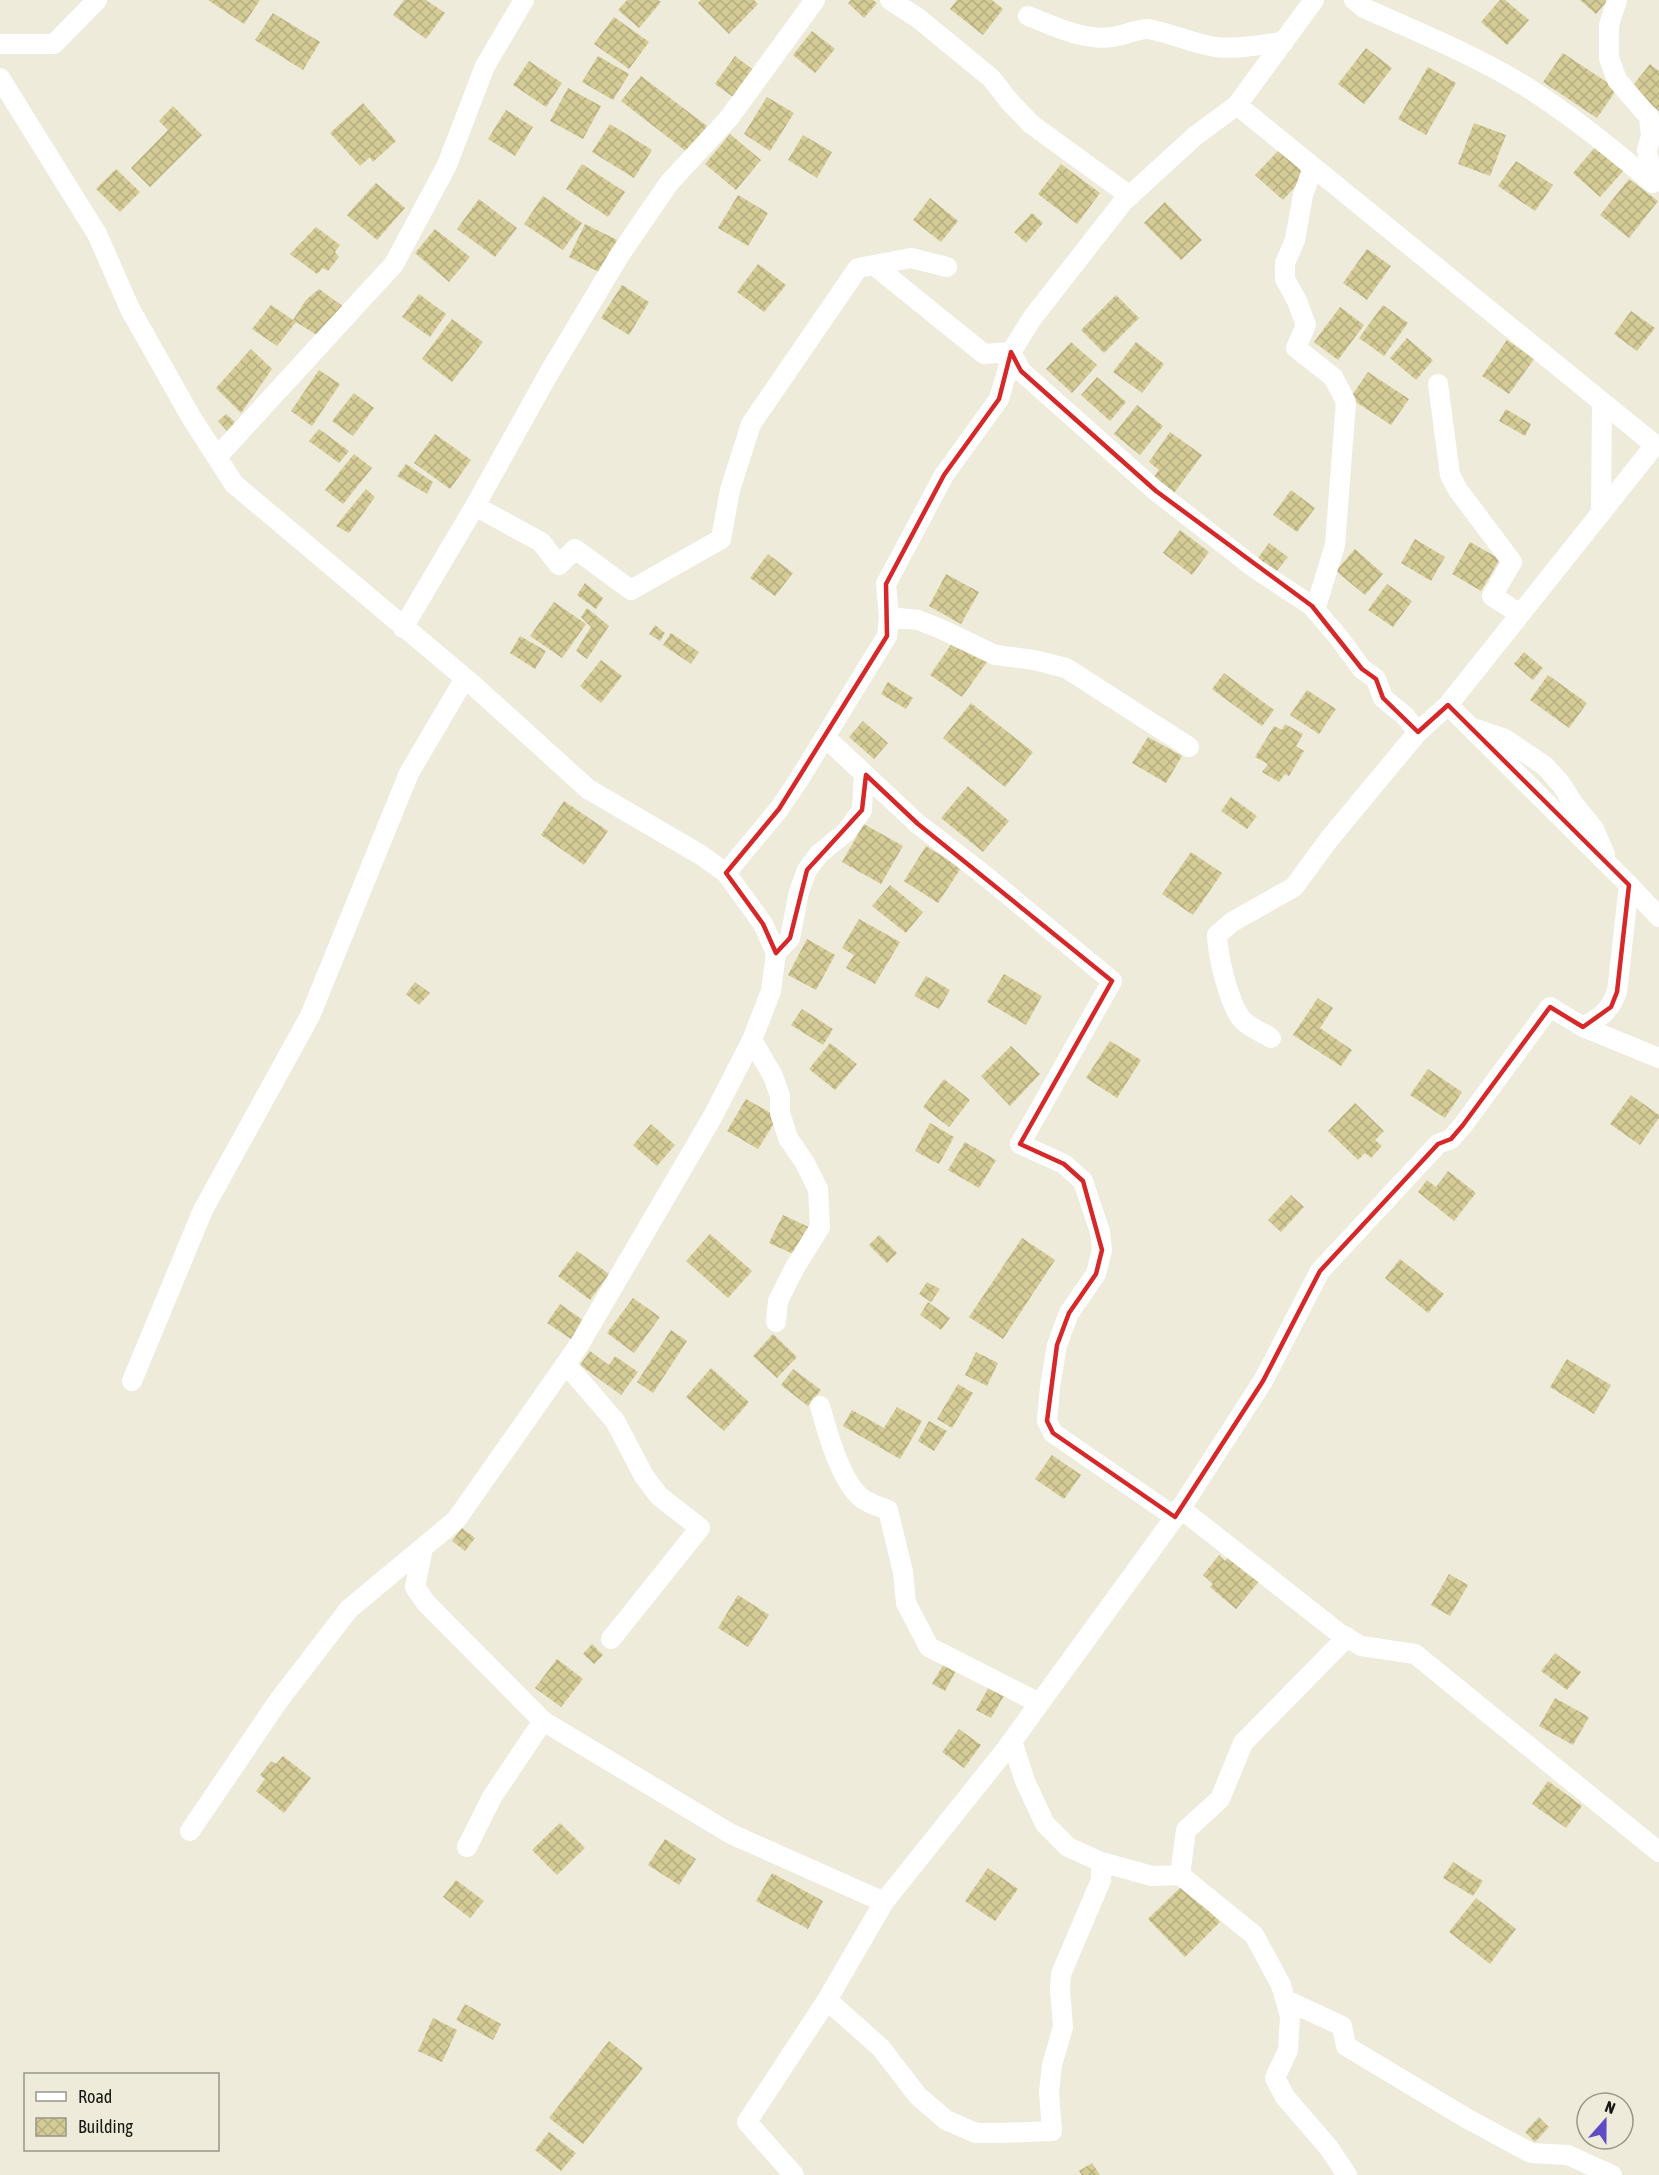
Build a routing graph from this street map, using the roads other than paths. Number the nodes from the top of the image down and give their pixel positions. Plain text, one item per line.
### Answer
1 (97, 0) edge
2 (524, 0) edge
3 (815, 0) edge
4 (890, 0) edge
5 (1314, 0) edge
6 (1354, 0) edge
7 (1617, 0) edge
8 (1028, 16) dead end
9 (1284, 42) junction
10 (0, 44) edge
11 (0, 78) edge
12 (1237, 105) junction
13 (1313, 167) junction
14 (1130, 196) junction
15 (875, 267) junction
16 (947, 267) dead end
17 (1011, 352) junction
18 (1438, 384) dead end
19 (1602, 402) junction
20 (1655, 452) edge
21 (217, 457) junction
22 (475, 506) junction
23 (1601, 513) junction
24 (1315, 610) junction
25 (1520, 614) junction
26 (889, 617) junction
27 (404, 628) junction
28 (465, 678) junction
29 (1448, 705) junction
30 (1418, 732) junction
31 (826, 738) junction
32 (1189, 747) dead end
33 (864, 774) junction
34 (726, 873) junction
35 (1629, 885) junction
36 (1659, 917) edge
37 (776, 952) junction
38 (1582, 1027) junction
39 (1271, 1038) dead end
40 (752, 1040) junction
41 (1659, 1058) edge
42 (776, 1322) dead end
43 (566, 1364) junction
44 (132, 1381) dead end
45 (820, 1406) dead end
46 (1178, 1512) junction
47 (423, 1548) junction
48 (1347, 1637) junction
49 (611, 1639) dead end
50 (1039, 1703) junction
51 (543, 1721) junction
52 (1012, 1741) junction
53 (190, 1831) dead end
54 (467, 1847) dead end
55 (1659, 1852) edge
56 (1101, 1862) junction
57 (1180, 1875) junction
58 (884, 1902) junction
59 (1286, 2000) junction
60 (827, 2001) junction
61 (794, 2175) edge
62 (1347, 2175) edge
63 (1612, 2175) edge

1 - 10 street
2 - 21 street
3 - 22 street
4 - 14 street
5 - 9 street
6 - 7 street
8 - 9 street
9 - 12 street
11 - 21 street
12 - 13 street
12 - 14 street
13 - 19 street
13 - 24 street
14 - 17 street
15 - 16 street
15 - 17 street
15 - 22 street
17 - 24 street
17 - 26 street
18 - 25 street
19 - 20 street
19 - 23 street
20 - 23 street
21 - 27 street
22 - 27 street
23 - 25 street
24 - 30 street
25 - 29 street
26 - 31 street
26 - 32 street
27 - 28 street
28 - 34 street
28 - 44 street
29 - 30 street
29 - 35 street
30 - 39 street
31 - 33 street
31 - 34 street
33 - 37 street
33 - 46 street
34 - 37 street
35 - 36 street
35 - 38 street
37 - 40 street
38 - 41 street
38 - 46 street
40 - 42 street
40 - 43 street
43 - 47 street
43 - 49 street
45 - 50 street
46 - 48 street
46 - 50 street
47 - 51 street
47 - 53 street
48 - 55 street
48 - 57 street
50 - 52 street
51 - 54 street
51 - 58 street
52 - 56 street
52 - 58 street
56 - 57 street
56 - 60 street
57 - 59 street
58 - 60 street
59 - 62 street
59 - 63 street
60 - 61 street

